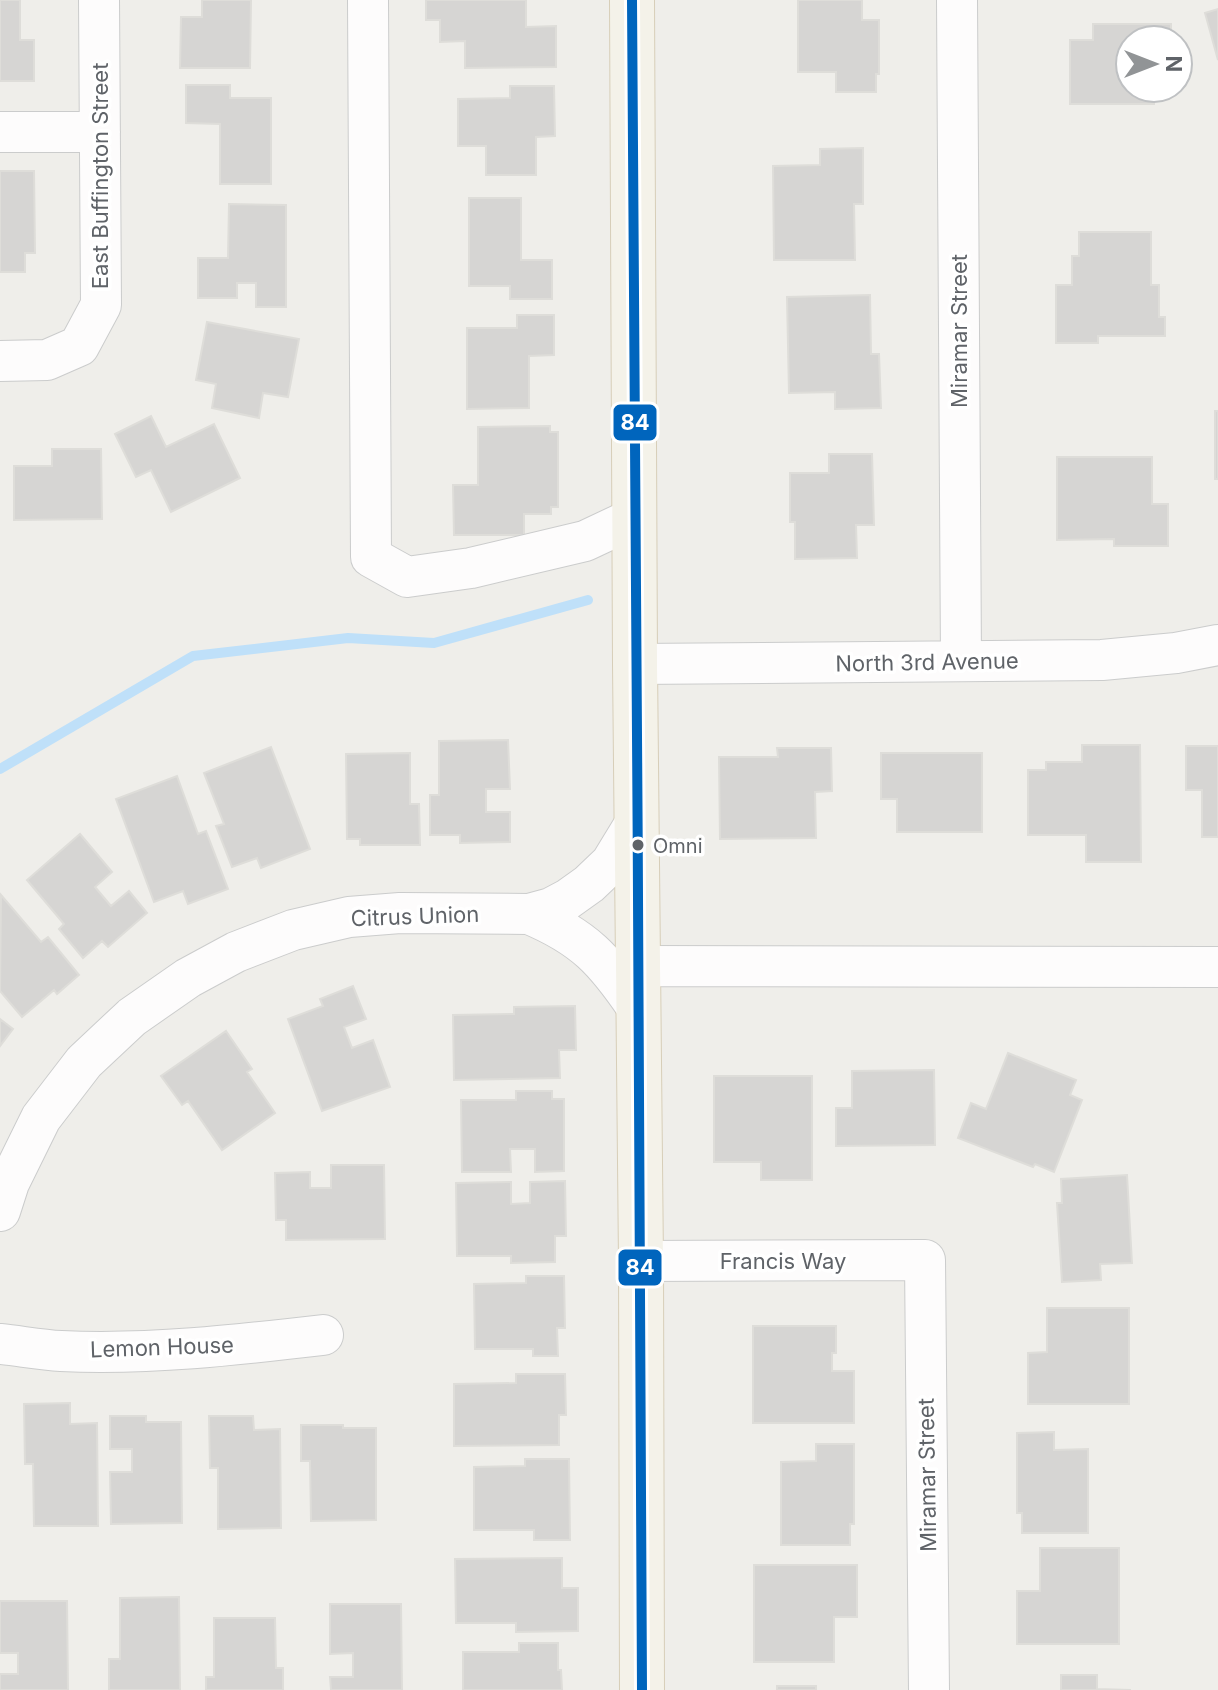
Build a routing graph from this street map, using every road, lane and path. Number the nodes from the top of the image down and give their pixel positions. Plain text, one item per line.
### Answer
1 (99, 0) edge
2 (368, 0) edge
3 (632, 0) edge
4 (957, 0) edge
5 (0, 132) edge
6 (100, 132) junction
7 (0, 361) edge
8 (634, 518) junction
9 (1218, 645) edge
10 (961, 661) junction
11 (635, 664) junction
12 (636, 822) junction
13 (529, 914) junction
14 (637, 966) junction
15 (1218, 967) edge
16 (638, 1009) junction
17 (0, 1211) edge
18 (925, 1260) joint
19 (641, 1261) junction
20 (323, 1335) dead end
21 (0, 1344) edge
22 (642, 1690) edge
23 (929, 1690) edge

1 - 6 street, East Buffington Street
2 - 8 street
3 - 8 main road
4 - 10 street, Miramar Street
5 - 6 street
6 - 7 street, East Buffington Street
8 - 11 main road
9 - 10 street, North 3rd Avenue
10 - 11 street, North 3rd Avenue
11 - 12 main road
12 - 13 street, Citrus Union
12 - 14 main road
13 - 16 street, Citrus Union
13 - 17 street, Citrus Union
14 - 15 street
14 - 16 main road
16 - 19 main road
18 - 19 street, Francis Way
18 - 23 street, Miramar Street
19 - 22 main road
20 - 21 street, Lemon House

